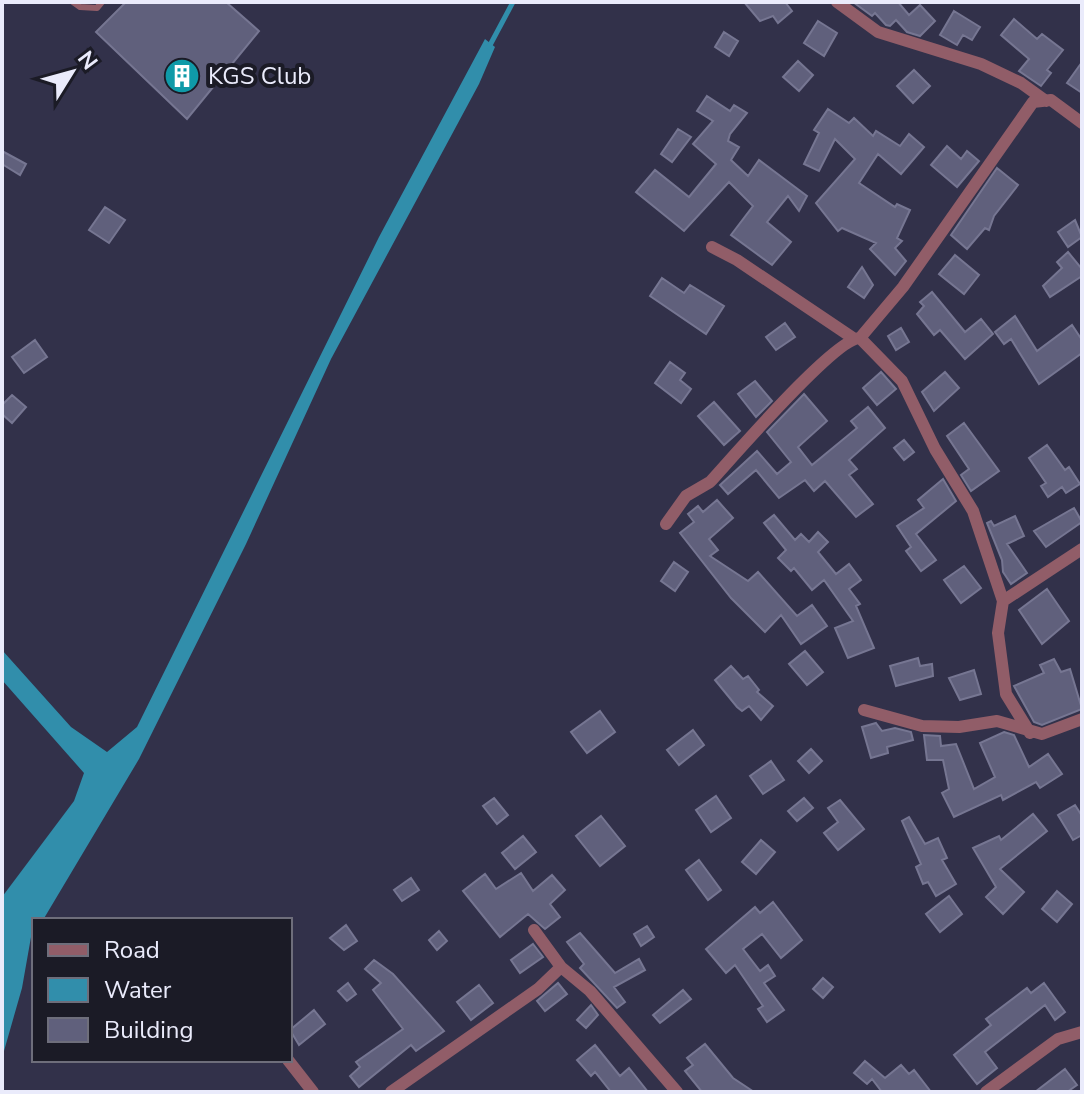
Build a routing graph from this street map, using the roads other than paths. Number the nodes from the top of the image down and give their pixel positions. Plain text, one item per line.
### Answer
1 (73, 2) edge
2 (102, 2) edge
3 (837, 2) edge
4 (1046, 101) junction
5 (1082, 123) edge
6 (712, 247) dead end
7 (856, 338) junction
8 (666, 524) dead end
9 (1082, 549) edge
10 (1003, 601) junction
11 (864, 710) dead end
12 (1082, 719) edge
13 (1030, 733) junction
14 (534, 930) dead end
15 (561, 967) junction
16 (1082, 1032) edge
17 (290, 1062) edge
18 (313, 1092) edge
19 (391, 1092) edge
20 (677, 1092) edge
21 (986, 1092) edge

1 - 2 lane
3 - 4 street
4 - 5 street
4 - 7 street
6 - 7 street
7 - 8 street
7 - 10 street
9 - 10 street
10 - 13 street
11 - 13 street
12 - 13 street
14 - 15 street
15 - 19 street
15 - 20 street
16 - 21 street
17 - 18 street

